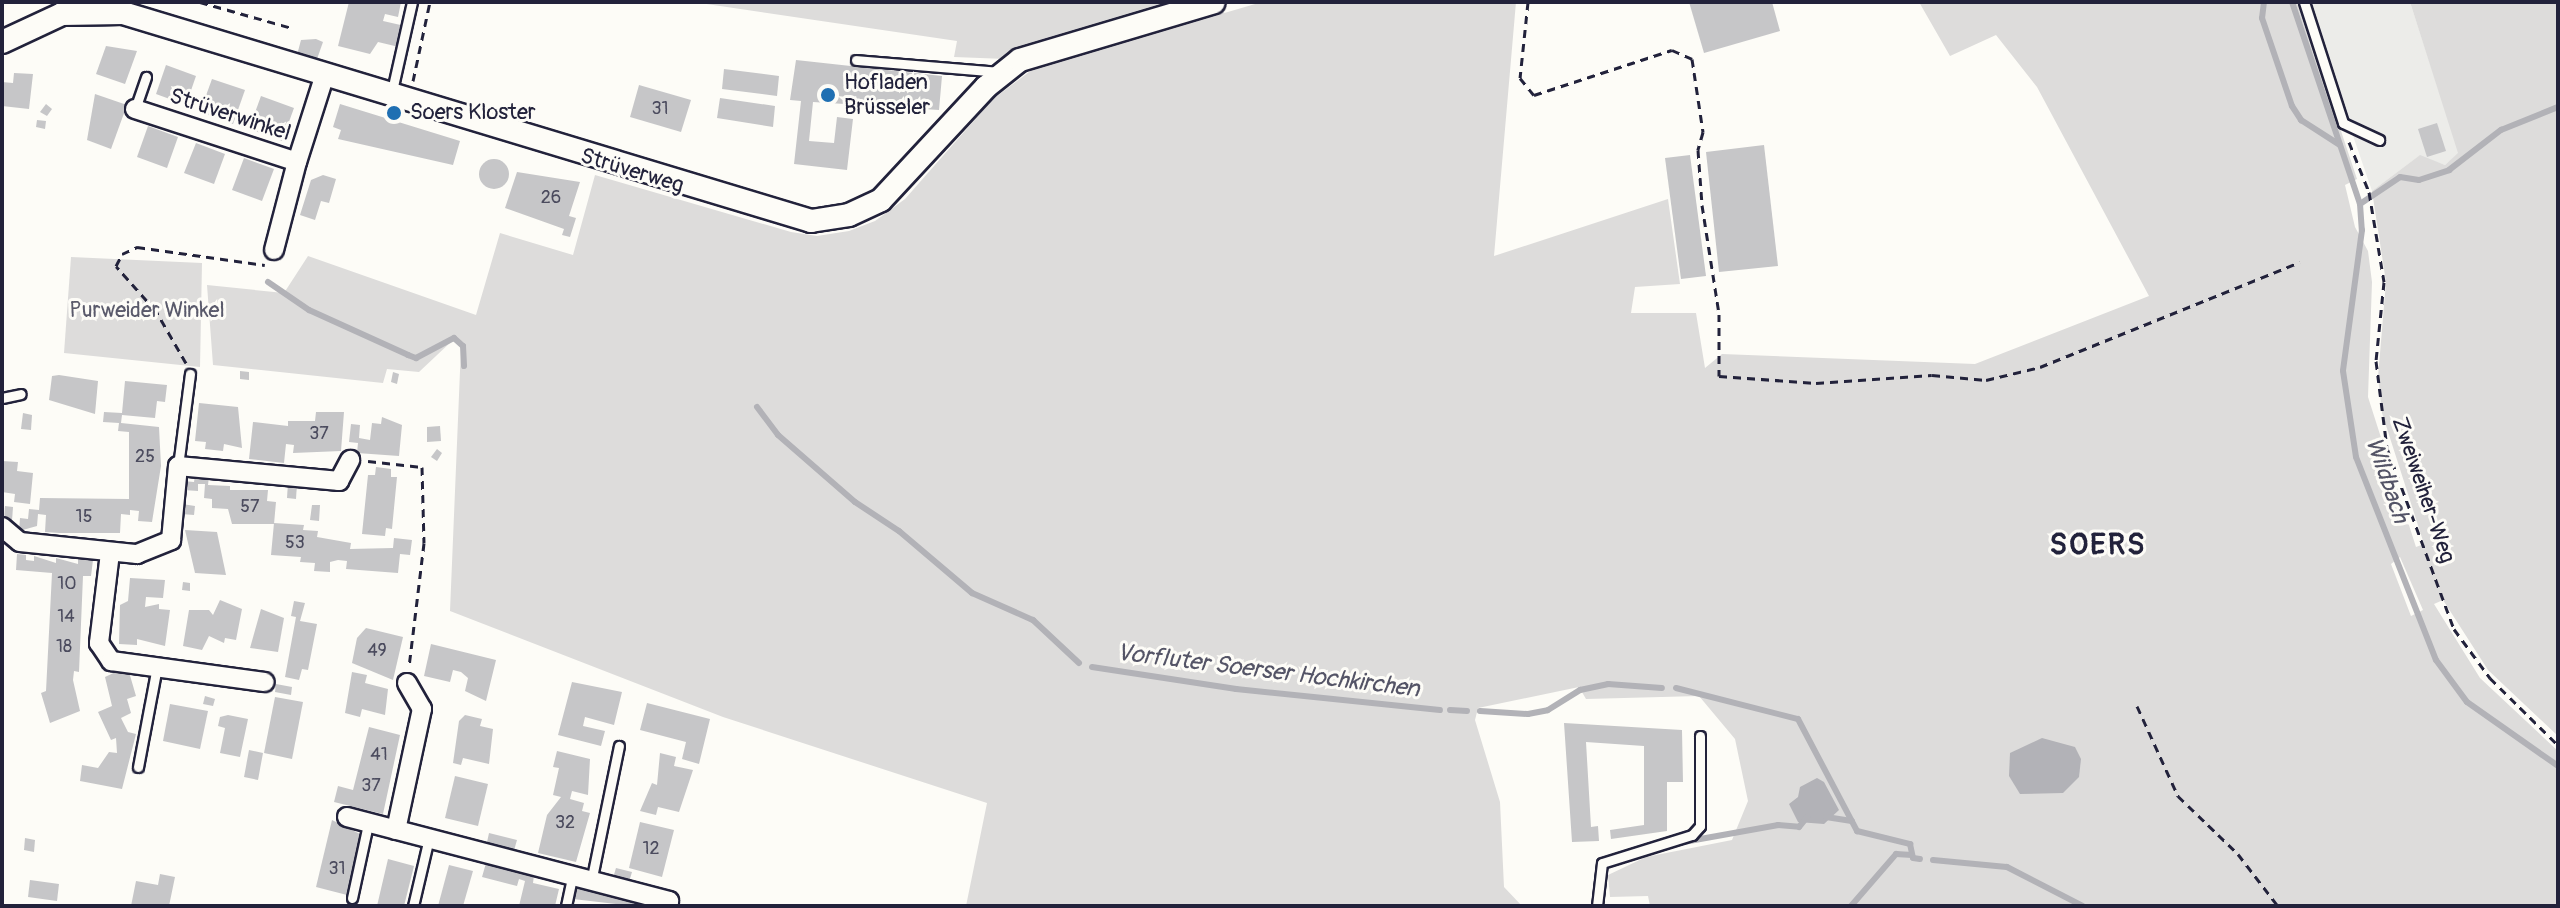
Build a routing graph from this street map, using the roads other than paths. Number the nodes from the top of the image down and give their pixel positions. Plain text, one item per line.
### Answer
1 (412, 2) edge
2 (1214, 2) edge
3 (2304, 2) edge
4 (93, 6) edge
5 (2, 42) edge
6 (856, 60) dead end
7 (1002, 72) junction
8 (325, 74) junction
9 (146, 77) dead end
10 (400, 98) junction
11 (135, 109) joint
12 (2379, 140) dead end
13 (297, 162) junction
14 (274, 250) road end
15 (190, 374) road end
16 (21, 394) dead end
17 (2, 398) edge
18 (350, 460) road end
19 (178, 466) junction
20 (2, 527) edge
21 (110, 553) junction
22 (157, 666) junction
23 (265, 682) dead end
24 (407, 683) road end
25 (1700, 736) dead end
26 (619, 746) dead end
27 (138, 767) dead end
28 (347, 817) dead end
29 (368, 824) junction
30 (396, 830) junction
31 (428, 842) junction
32 (572, 877) junction
33 (591, 882) junction
34 (352, 898) dead end
35 (413, 906) edge
36 (566, 906) edge
37 (668, 906) edge
38 (1597, 906) edge

1 - 10 lane
2 - 7 street, Strüverweg
3 - 12 lane
4 - 5 street, Strüverweg
4 - 8 street, Strüverweg
6 - 7 lane
7 - 10 street, Strüverweg
8 - 10 street, Strüverweg
8 - 13 street, Strüverwinkel
9 - 11 lane, Strüverwinkel
11 - 13 street, Strüverwinkel
13 - 14 street, Strüverwinkel
15 - 19 lane
16 - 17 lane
18 - 19 street
19 - 21 street
20 - 21 street
21 - 22 street
22 - 23 street
22 - 27 lane
24 - 30 street
25 - 38 lane
26 - 33 lane
28 - 29 street
29 - 30 street
29 - 34 lane
30 - 31 street
31 - 32 street
31 - 35 lane
32 - 33 street
32 - 36 lane
33 - 37 street

